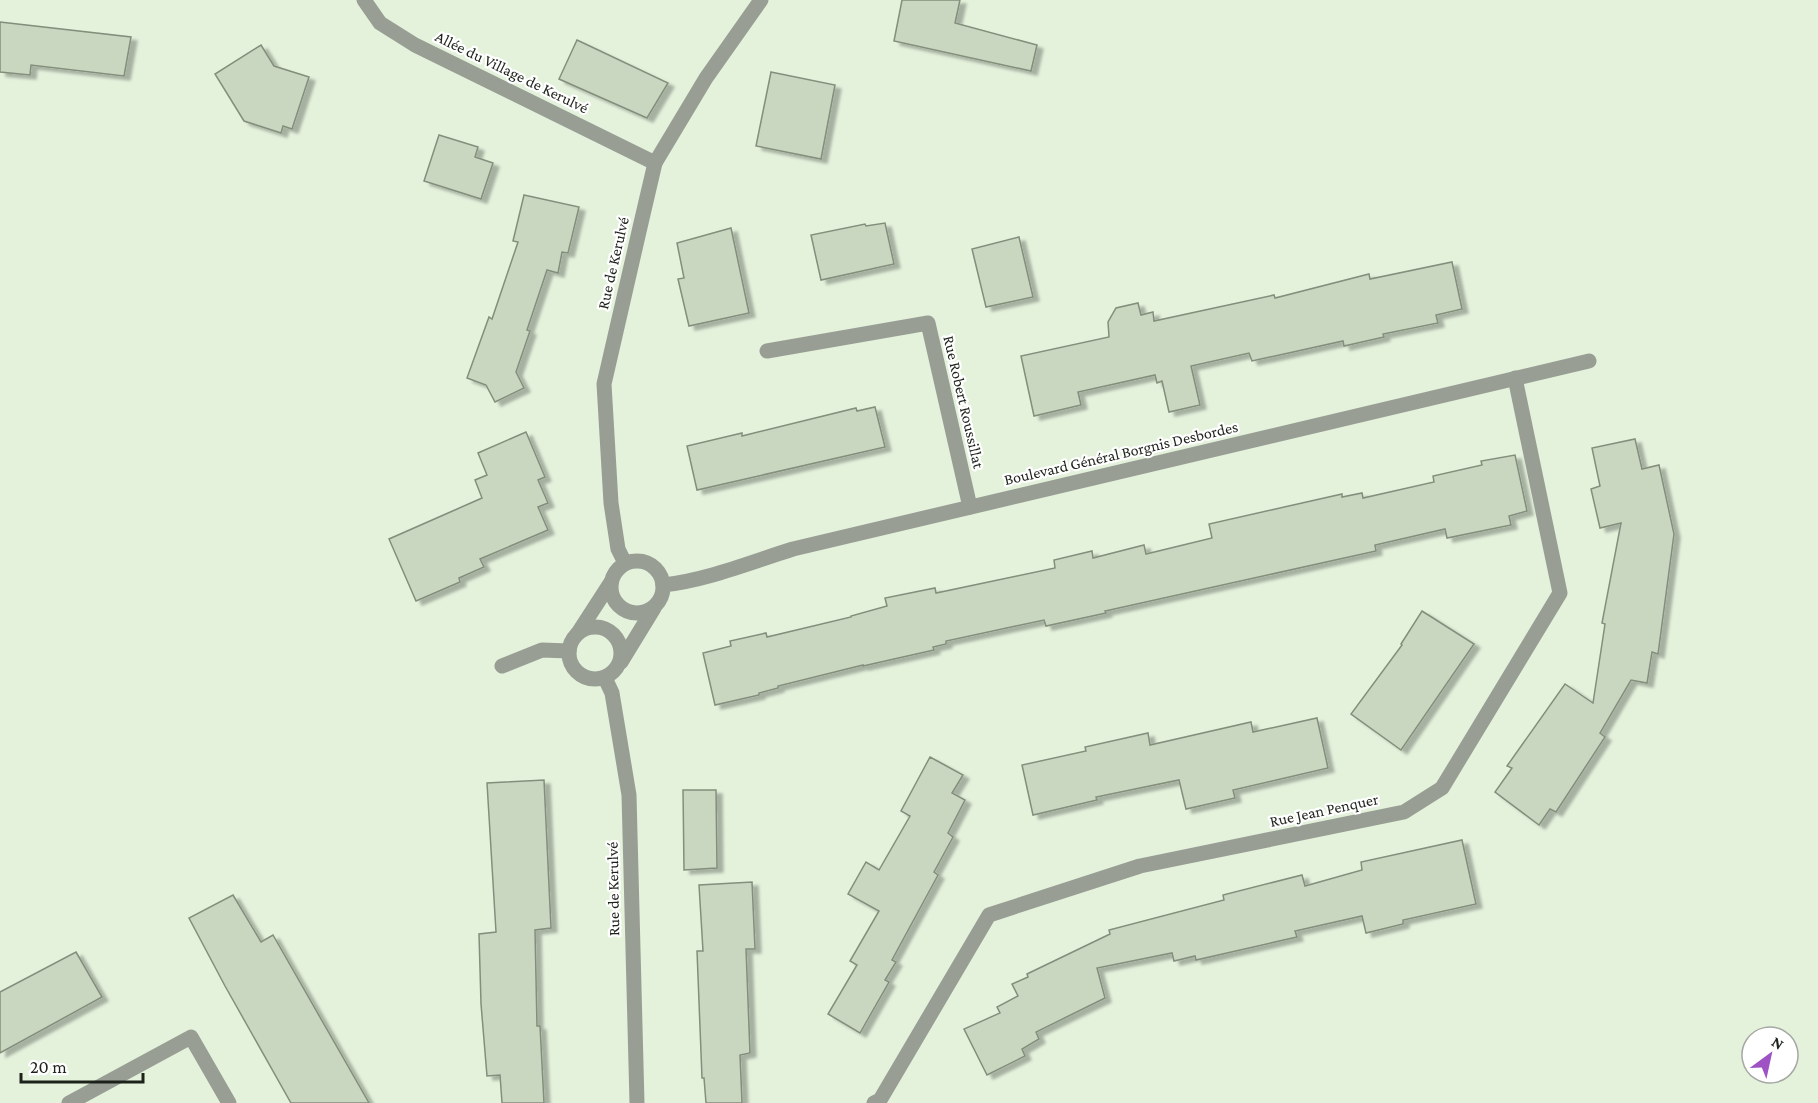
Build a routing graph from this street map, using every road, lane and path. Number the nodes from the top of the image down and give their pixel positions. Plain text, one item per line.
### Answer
1 (364, 0) edge
2 (761, 0) edge
3 (655, 163) junction
4 (767, 351) dead end
5 (1589, 361) dead end
6 (1515, 378) junction
7 (970, 507) junction
8 (625, 563) junction
9 (610, 582) junction
10 (663, 585) junction
11 (654, 608) junction
12 (576, 634) junction
13 (569, 651) junction
14 (502, 666) dead end
15 (618, 667) junction
16 (605, 678) junction
17 (69, 1103) edge
18 (229, 1103) edge
19 (637, 1103) edge
20 (874, 1103) edge

1 - 3 street, Allée du Village de Kerulvé
2 - 3 street, Rue de Kerulvé
3 - 8 street, Rue de Kerulvé
4 - 7 street, Rue Robert Roussillat
5 - 6 street, Boulevard Général Borgnis Desbordes
6 - 7 street, Boulevard Général Borgnis Desbordes
6 - 20 street, Rue Jean Penquer
7 - 10 street, Boulevard Général Borgnis Desbordes
8 - 9 street
8 - 10 street
9 - 11 street
9 - 12 street
10 - 11 street
11 - 15 street
12 - 13 street
12 - 15 street
13 - 14 street
13 - 16 street
15 - 16 street
16 - 19 street, Rue de Kerulvé
17 - 18 street

